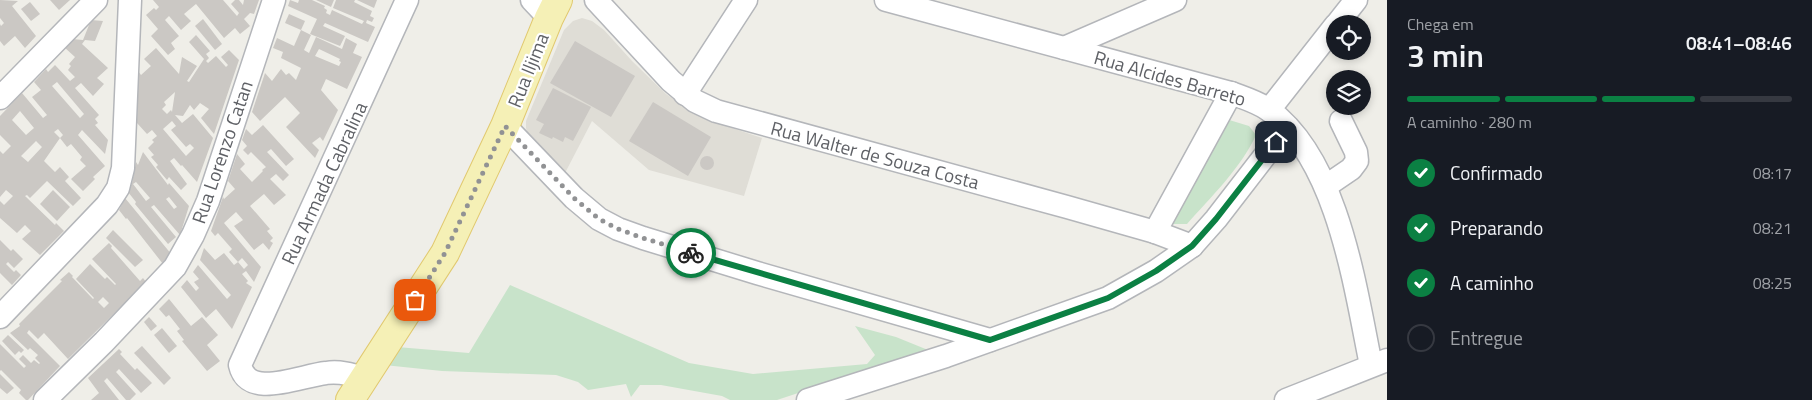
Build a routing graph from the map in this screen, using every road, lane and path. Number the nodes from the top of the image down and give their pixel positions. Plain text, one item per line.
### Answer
1 (96, 0) edge
2 (130, 0) edge
3 (274, 0) edge
4 (407, 0) edge
5 (596, 0) edge
6 (746, 0) edge
7 (886, 0) edge
8 (1175, 0) edge
9 (1356, 0) edge
10 (546, 6) edge
11 (959, 8) edge
12 (1344, 15) edge
13 (1326, 38) edge
14 (1064, 48) junction
15 (1231, 93) junction
16 (685, 94) junction
17 (0, 98) edge
18 (1270, 110) junction
19 (1341, 121) dead end
20 (505, 126) junction
21 (1287, 127) junction
22 (1326, 186) junction
23 (1155, 232) junction
24 (1192, 246) junction
25 (4, 306) edge
26 (990, 340) junction
27 (1379, 363) edge
28 (357, 389) edge
29 (44, 400) edge
30 (808, 400) edge
31 (1286, 400) edge

1 - 17 street
2 - 25 street
3 - 29 street, Rua Lorenzo Catan
4 - 28 street, Rua Armada Cabralina
5 - 16 street, Rua Walter de Souza Costa
6 - 16 street
7 - 11 street, Rua Alcides Barreto
8 - 14 street
9 - 12 street
10 - 20 main road, Rua Iljima
11 - 14 street, Rua Alcides Barreto
13 - 18 street
14 - 15 street, Rua Alcides Barreto
15 - 18 street, Rua Alcides Barreto
15 - 23 street
16 - 23 street, Rua Walter de Souza Costa
18 - 21 street, Rua Alcides Barreto
19 - 22 street
20 - 26 street
20 - 28 main road, Rua Iljima
21 - 22 street, Rua Alcides Barreto
21 - 24 street
22 - 27 street, Rua Alcides Barreto
23 - 24 street, Rua Walter de Souza Costa
24 - 26 street
26 - 30 street
27 - 31 street

